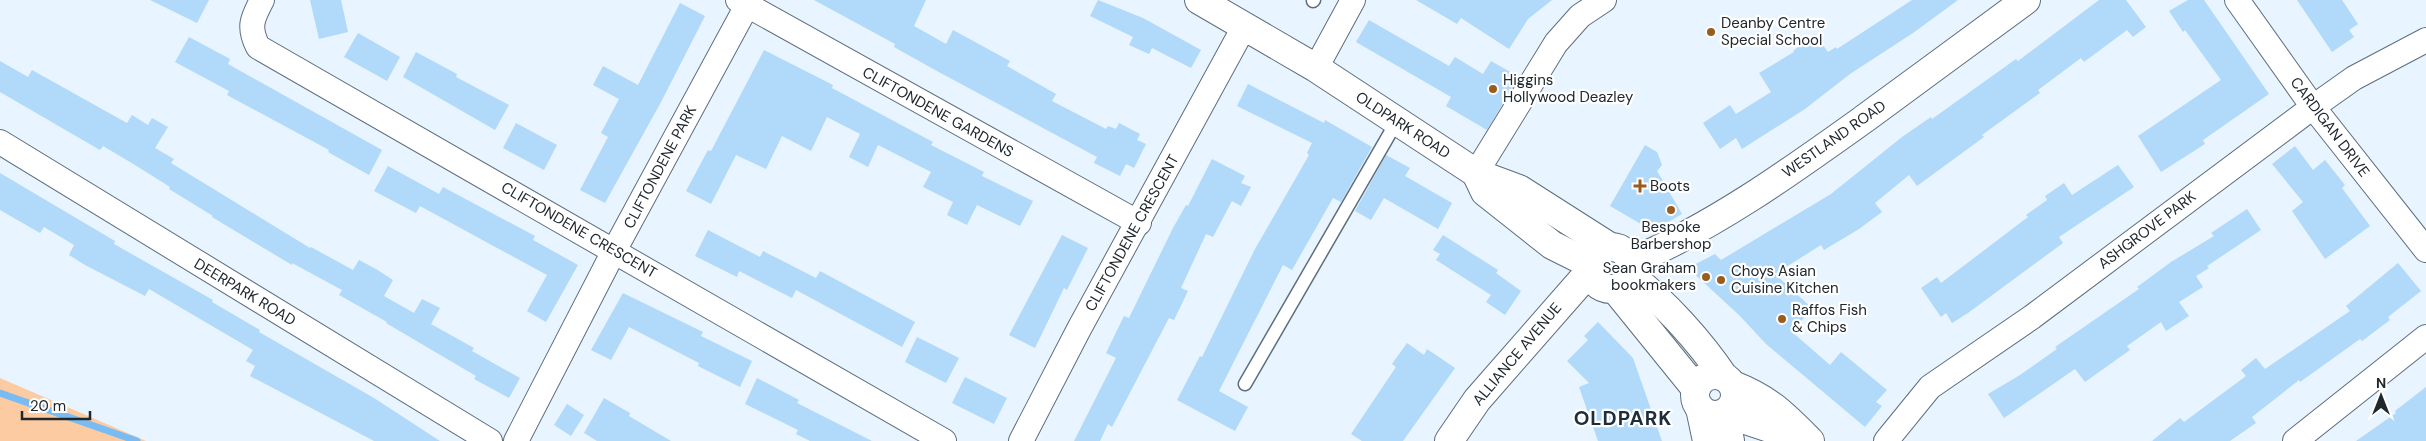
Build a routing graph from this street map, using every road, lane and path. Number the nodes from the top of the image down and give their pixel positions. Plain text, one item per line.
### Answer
1 (262, 0) edge
2 (1199, 0) edge
3 (1352, 0) edge
4 (1604, 0) edge
5 (2026, 0) edge
6 (2237, 0) edge
7 (745, 2) edge
8 (1244, 27) junction
9 (2426, 40) edge
10 (1316, 68) junction
11 (2313, 107) junction
12 (1397, 121) junction
13 (0, 142) edge
14 (1476, 174) junction
15 (1139, 223) junction
16 (2426, 250) edge
17 (614, 252) junction
18 (1611, 268) junction
19 (2426, 337) edge
20 (1729, 381) junction
21 (1245, 384) dead end
22 (1707, 403) junction
23 (490, 441) edge
24 (516, 441) edge
25 (944, 441) edge
26 (1021, 441) edge
27 (1449, 441) edge
28 (1707, 441) edge
29 (1730, 441) edge
30 (1808, 441) edge
31 (1886, 441) edge
32 (2295, 441) edge

1 - 17 street, CLIFTONDENE CRESCENT
2 - 8 main road, OLDPARK ROAD
3 - 10 street
4 - 14 street
5 - 18 main road, WESTLAND ROAD
6 - 11 street, CARDIGAN DRIVE
7 - 15 street, CLIFTONDENE GARDENS
7 - 17 street, CLIFTONDENE PARK
8 - 10 main road, OLDPARK ROAD
8 - 15 street, CLIFTONDENE CRESCENT
9 - 11 street, ASHGROVE PARK
10 - 12 main road, OLDPARK ROAD
11 - 16 street, CARDIGAN DRIVE
11 - 31 street, ASHGROVE PARK
12 - 14 main road, OLDPARK ROAD
12 - 21 lane
13 - 23 street, DEERPARK ROAD
14 - 18 main road, OLDPARK ROAD
15 - 26 street, CLIFTONDENE CRESCENT
17 - 24 street, CLIFTONDENE PARK
17 - 25 street, CLIFTONDENE CRESCENT
18 - 20 main road
18 - 22 main road, OLDPARK ROAD
18 - 27 main road, ALLIANCE AVENUE
19 - 32 street
20 - 22 main road
20 - 22 main road
20 - 30 main road
22 - 28 main road, OLDPARK ROAD
22 - 29 main road, OLDPARK ROAD
22 - 30 main road

